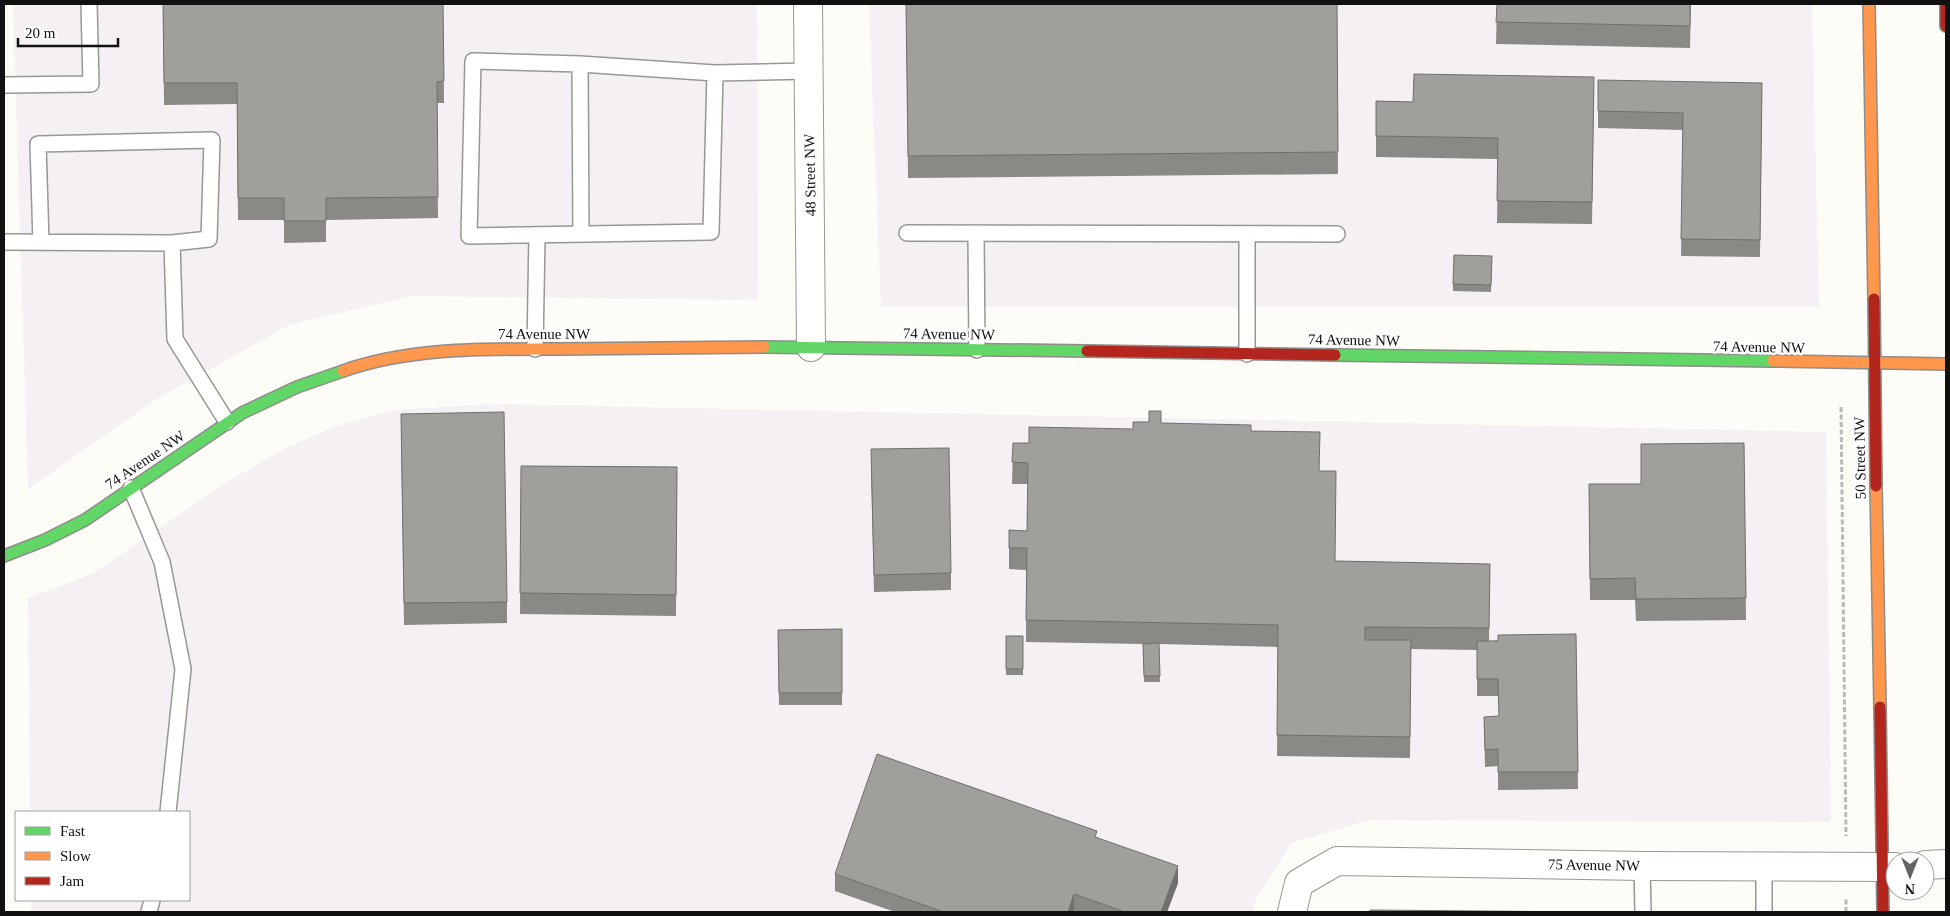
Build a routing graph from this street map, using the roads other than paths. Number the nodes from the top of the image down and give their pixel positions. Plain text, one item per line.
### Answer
1 (89, 4) edge
2 (808, 4) edge
3 (1869, 4) edge
4 (1946, 4) edge
5 (1946, 26) edge
6 (580, 64) junction
7 (809, 71) junction
8 (715, 73) junction
9 (4, 85) edge
10 (582, 234) junction
11 (907, 234) dead end
12 (976, 234) junction
13 (1247, 234) junction
14 (1337, 234) dead end
15 (537, 235) junction
16 (4, 242) edge
17 (41, 242) junction
18 (172, 243) junction
19 (811, 347) junction
20 (534, 349) junction
21 (977, 350) junction
22 (1246, 354) junction
23 (1874, 364) junction
24 (1946, 364) edge
25 (227, 422) junction
26 (131, 488) junction
27 (4, 556) edge
28 (168, 811) edge
29 (1889, 851) edge
30 (1642, 866) junction
31 (1764, 866) junction
32 (1885, 867) edge
33 (1292, 912) edge
34 (1642, 912) edge
35 (1764, 912) edge

1 - 9 lane
2 - 7 street, 48 Street NW
3 - 23 street, 50 Street NW
4 - 5 street
6 - 8 lane
6 - 10 lane
6 - 15 lane
7 - 8 lane
7 - 19 street, 48 Street NW
8 - 10 lane
10 - 15 lane
11 - 12 lane
12 - 13 lane
12 - 21 lane
13 - 14 lane
13 - 22 lane
15 - 20 lane
16 - 17 lane
17 - 18 lane
17 - 18 lane
18 - 25 lane
19 - 20 street, 74 Avenue NW
19 - 21 street, 74 Avenue NW
20 - 25 street, 74 Avenue NW
21 - 22 street, 74 Avenue NW
22 - 23 street, 74 Avenue NW
23 - 24 street, 74 Avenue NW
23 - 29 street, 50 Street NW
25 - 26 street, 74 Avenue NW
26 - 27 street, 74 Avenue NW
26 - 28 lane
30 - 31 street, 75 Avenue NW
30 - 33 street, 75 Avenue NW
30 - 34 lane
31 - 32 street, 75 Avenue NW
31 - 35 lane

